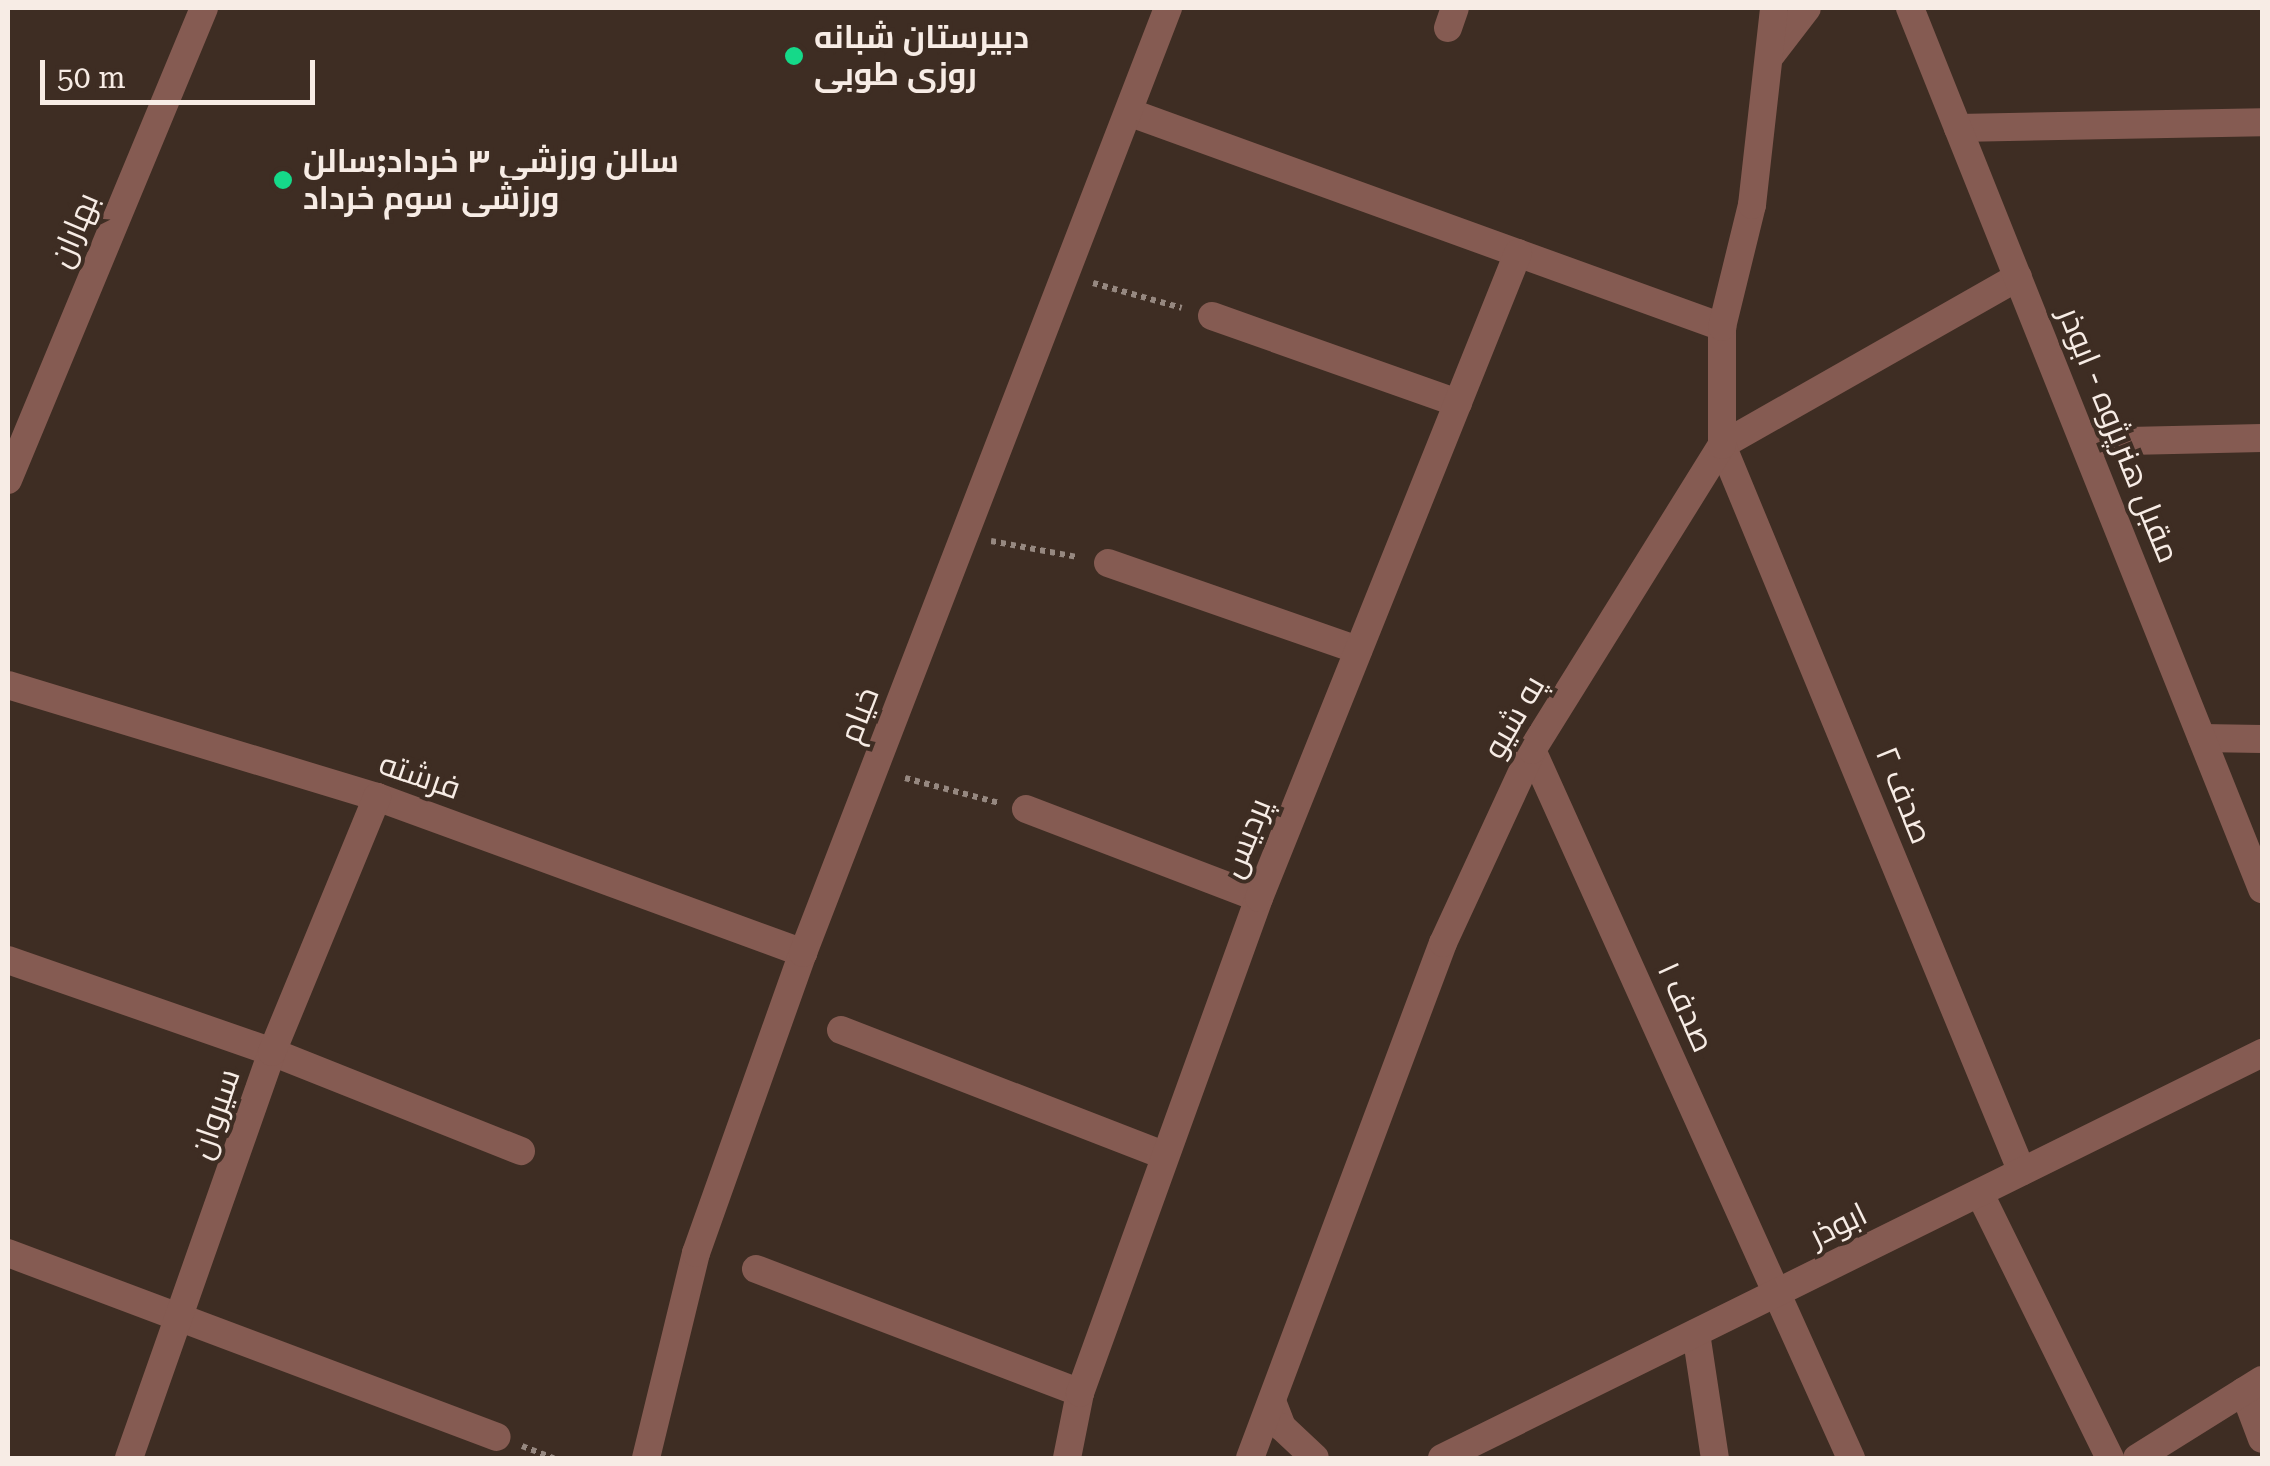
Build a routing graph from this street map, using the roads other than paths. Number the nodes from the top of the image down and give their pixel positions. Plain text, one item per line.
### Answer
1 (204, 8) edge
2 (1168, 8) edge
3 (1774, 8) edge
4 (1807, 8) edge
5 (1909, 11) edge
6 (1762, 80) junction
7 (1131, 113) junction
8 (2262, 122) edge
9 (1958, 128) junction
10 (1518, 252) junction
11 (2018, 277) junction
12 (1212, 316) road end
13 (1722, 326) junction
14 (1458, 403) junction
15 (2262, 438) edge
16 (2084, 442) junction
17 (1722, 445) junction
18 (8, 480) edge
19 (1108, 563) road end
20 (1358, 650) junction
21 (8, 685) edge
22 (2202, 738) junction
23 (2262, 738) edge
24 (1532, 750) junction
25 (377, 796) junction
26 (1026, 810) road end
27 (2262, 889) edge
28 (1259, 898) junction
29 (803, 953) junction
30 (8, 960) edge
31 (841, 1030) dead end
32 (272, 1052) junction
33 (2262, 1053) edge
34 (522, 1151) dead end
35 (1164, 1155) junction
36 (2022, 1172) junction
37 (1981, 1196) junction
38 (8, 1252) edge
39 (756, 1269) dead end
40 (1776, 1294) junction
41 (184, 1314) junction
42 (1696, 1333) junction
43 (2253, 1386) edge
44 (1080, 1393) junction
45 (1272, 1401) junction
46 (497, 1437) dead end
47 (2262, 1439) edge
48 (1850, 1455) edge
49 (129, 1458) edge
50 (646, 1458) edge
51 (1067, 1458) edge
52 (1250, 1458) edge
53 (1314, 1458) edge
54 (1442, 1458) edge
55 (1716, 1458) edge
56 (2110, 1458) edge
57 (2138, 1458) edge

1 - 18 street, بهاران
2 - 7 street, خیام
3 - 6 street
4 - 6 street
5 - 9 street, مقبل هنرپژوه - ابوذر
6 - 13 street
7 - 10 street
7 - 29 street, خیام
8 - 9 street
9 - 11 street, مقبل هنرپژوه - ابوذر
10 - 13 street
10 - 14 street, پردیس
11 - 16 street, مقبل هنرپژوه - ابوذر
11 - 17 street
12 - 14 street
13 - 17 street
14 - 20 street, پردیس
15 - 16 street
16 - 22 street, مقبل هنرپژوه - ابوذر
17 - 24 street, په شیو
17 - 36 street, صدف ۲
19 - 20 street
20 - 28 street, پردیس
21 - 25 street, فرشته
22 - 23 street
22 - 27 street, مقبل هنرپژوه - ابوذر
24 - 40 street, صدف ۱
24 - 45 street, په شیو
25 - 29 street, فرشته
25 - 32 street, سیروان
26 - 28 street
28 - 35 street, پردیس
29 - 50 street, خیام
30 - 32 street
31 - 35 street
32 - 34 street
32 - 41 street, سیروان
33 - 36 street, ابوذر
35 - 44 street, پردیس
36 - 37 street, ابوذر
37 - 40 street, ابوذر
37 - 56 street
38 - 41 street
39 - 44 street
40 - 42 street, ابوذر
40 - 48 street, صدف ۱
41 - 46 street
41 - 49 street, سیروان
42 - 54 street, ابوذر
42 - 55 street
43 - 47 street
43 - 57 street
44 - 51 street, پردیس
45 - 52 street, په شیو
45 - 53 street

